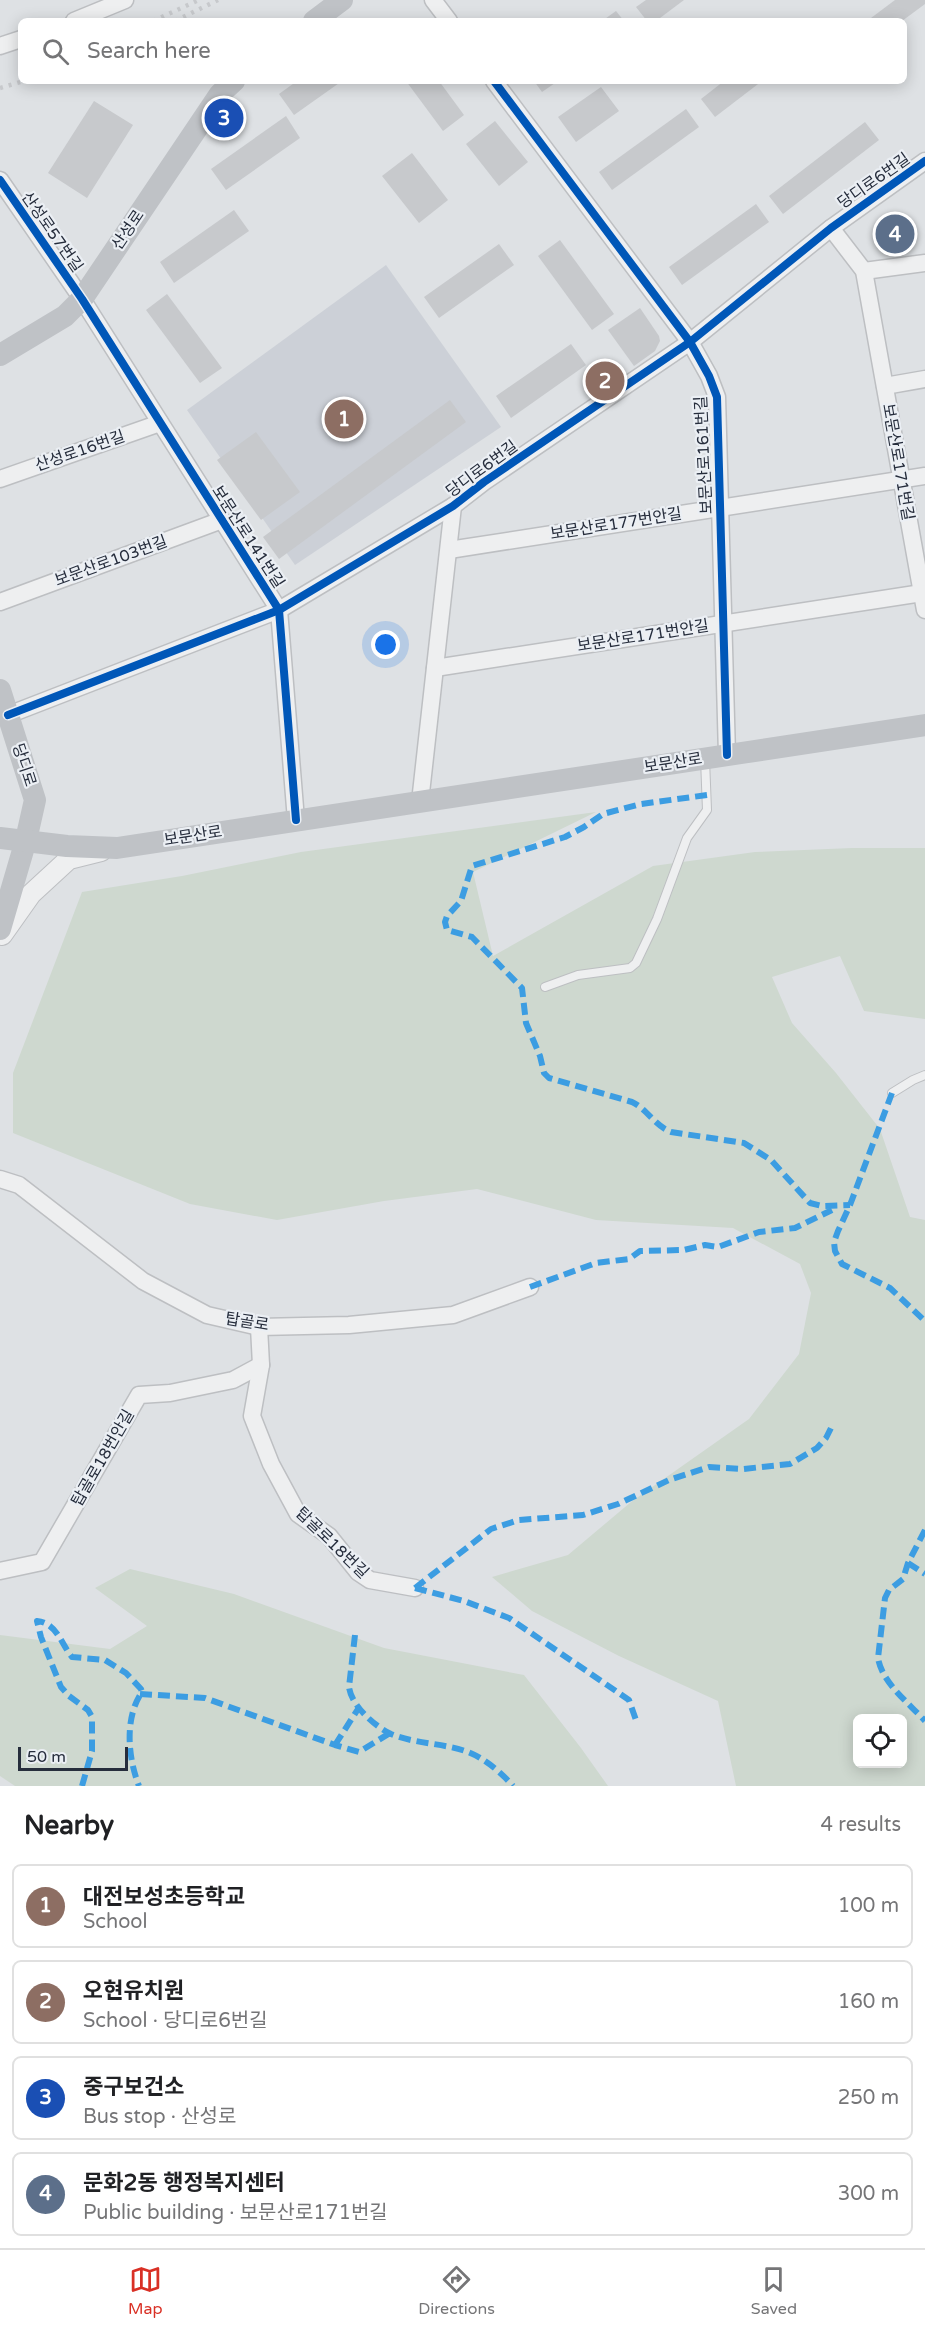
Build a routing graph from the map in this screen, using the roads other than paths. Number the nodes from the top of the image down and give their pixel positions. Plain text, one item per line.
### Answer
1 (342, 0) edge
2 (433, 0) edge
3 (116, 2) edge
4 (81, 18) edge
5 (318, 18) edge
6 (447, 18) edge
7 (18, 40) edge
8 (0, 46) edge
9 (231, 84) edge
10 (496, 84) edge
11 (925, 162) edge
12 (0, 180) edge
13 (831, 228) junction
14 (925, 263) edge
15 (864, 270) junction
16 (82, 299) junction
17 (690, 342) junction
18 (0, 356) edge
19 (925, 379) edge
20 (885, 386) junction
21 (159, 423) junction
22 (925, 476) edge
23 (0, 479) edge
24 (902, 479) junction
25 (453, 506) junction
26 (720, 508) junction
27 (222, 520) junction
28 (449, 550) junction
29 (0, 602) edge
30 (924, 602) edge
31 (279, 609) junction
32 (724, 624) junction
33 (435, 668) junction
34 (0, 690) edge
35 (8, 715) junction
36 (925, 725) edge
37 (716, 757) junction
38 (420, 802) junction
39 (296, 820) junction
40 (0, 838) edge
41 (26, 840) junction
42 (117, 848) junction
43 (0, 929) edge
44 (0, 937) edge
45 (545, 987) dead end
46 (925, 1076) edge
47 (892, 1093) dead end
48 (0, 1179) edge
49 (530, 1287) dead end
50 (259, 1327) junction
51 (261, 1365) junction
52 (0, 1571) edge
53 (415, 1588) dead end

1 - 5 main road
2 - 6 street
3 - 4 street
7 - 8 street
9 - 16 main road, 산성로
10 - 17 street, 보문산로161번길
11 - 13 street, 당디로6번길
12 - 16 street, 산성로57번길
13 - 15 street, 보문산로171번길
13 - 17 street, 당디로6번길
14 - 15 street
15 - 20 street, 보문산로171번길
16 - 18 main road, 산성로
16 - 21 street, 보문산로141번길
17 - 25 street, 당디로6번길
17 - 26 street, 보문산로161번길
19 - 20 street, 보문산로171번길
20 - 24 street, 보문산로171번길
21 - 23 street, 산성로16번길
21 - 27 street, 보문산로141번길
22 - 24 street, 보문산로177번안길
24 - 26 street, 보문산로177번안길
24 - 30 street, 보문산로171번길
25 - 28 street
25 - 31 street, 당디로6번길
26 - 28 street, 보문산로177번안길
26 - 32 street, 보문산로161번길
27 - 29 street, 보문산로103번길
27 - 31 street, 보문산로141번길
28 - 33 street
30 - 32 street, 보문산로171번안길
31 - 35 street, 당디로6번길
31 - 39 street, 보문산로141번길
32 - 33 street, 보문산로171번안길
32 - 37 street, 보문산로161번길
33 - 38 street
34 - 35 main road, 당디로
35 - 41 main road, 당디로
36 - 37 main road, 보문산로
37 - 38 main road, 보문산로
37 - 45 lane
38 - 39 main road, 보문산로
39 - 42 main road, 보문산로
40 - 41 main road, 보문산로
41 - 42 main road, 보문산로
41 - 43 main road, 당디로
42 - 44 street
46 - 47 lane
48 - 50 street, 탑골로
49 - 50 street, 탑골로
50 - 51 street, 탑골로18번길
51 - 52 street, 탑골로18번안길
51 - 53 street, 탑골로18번길

